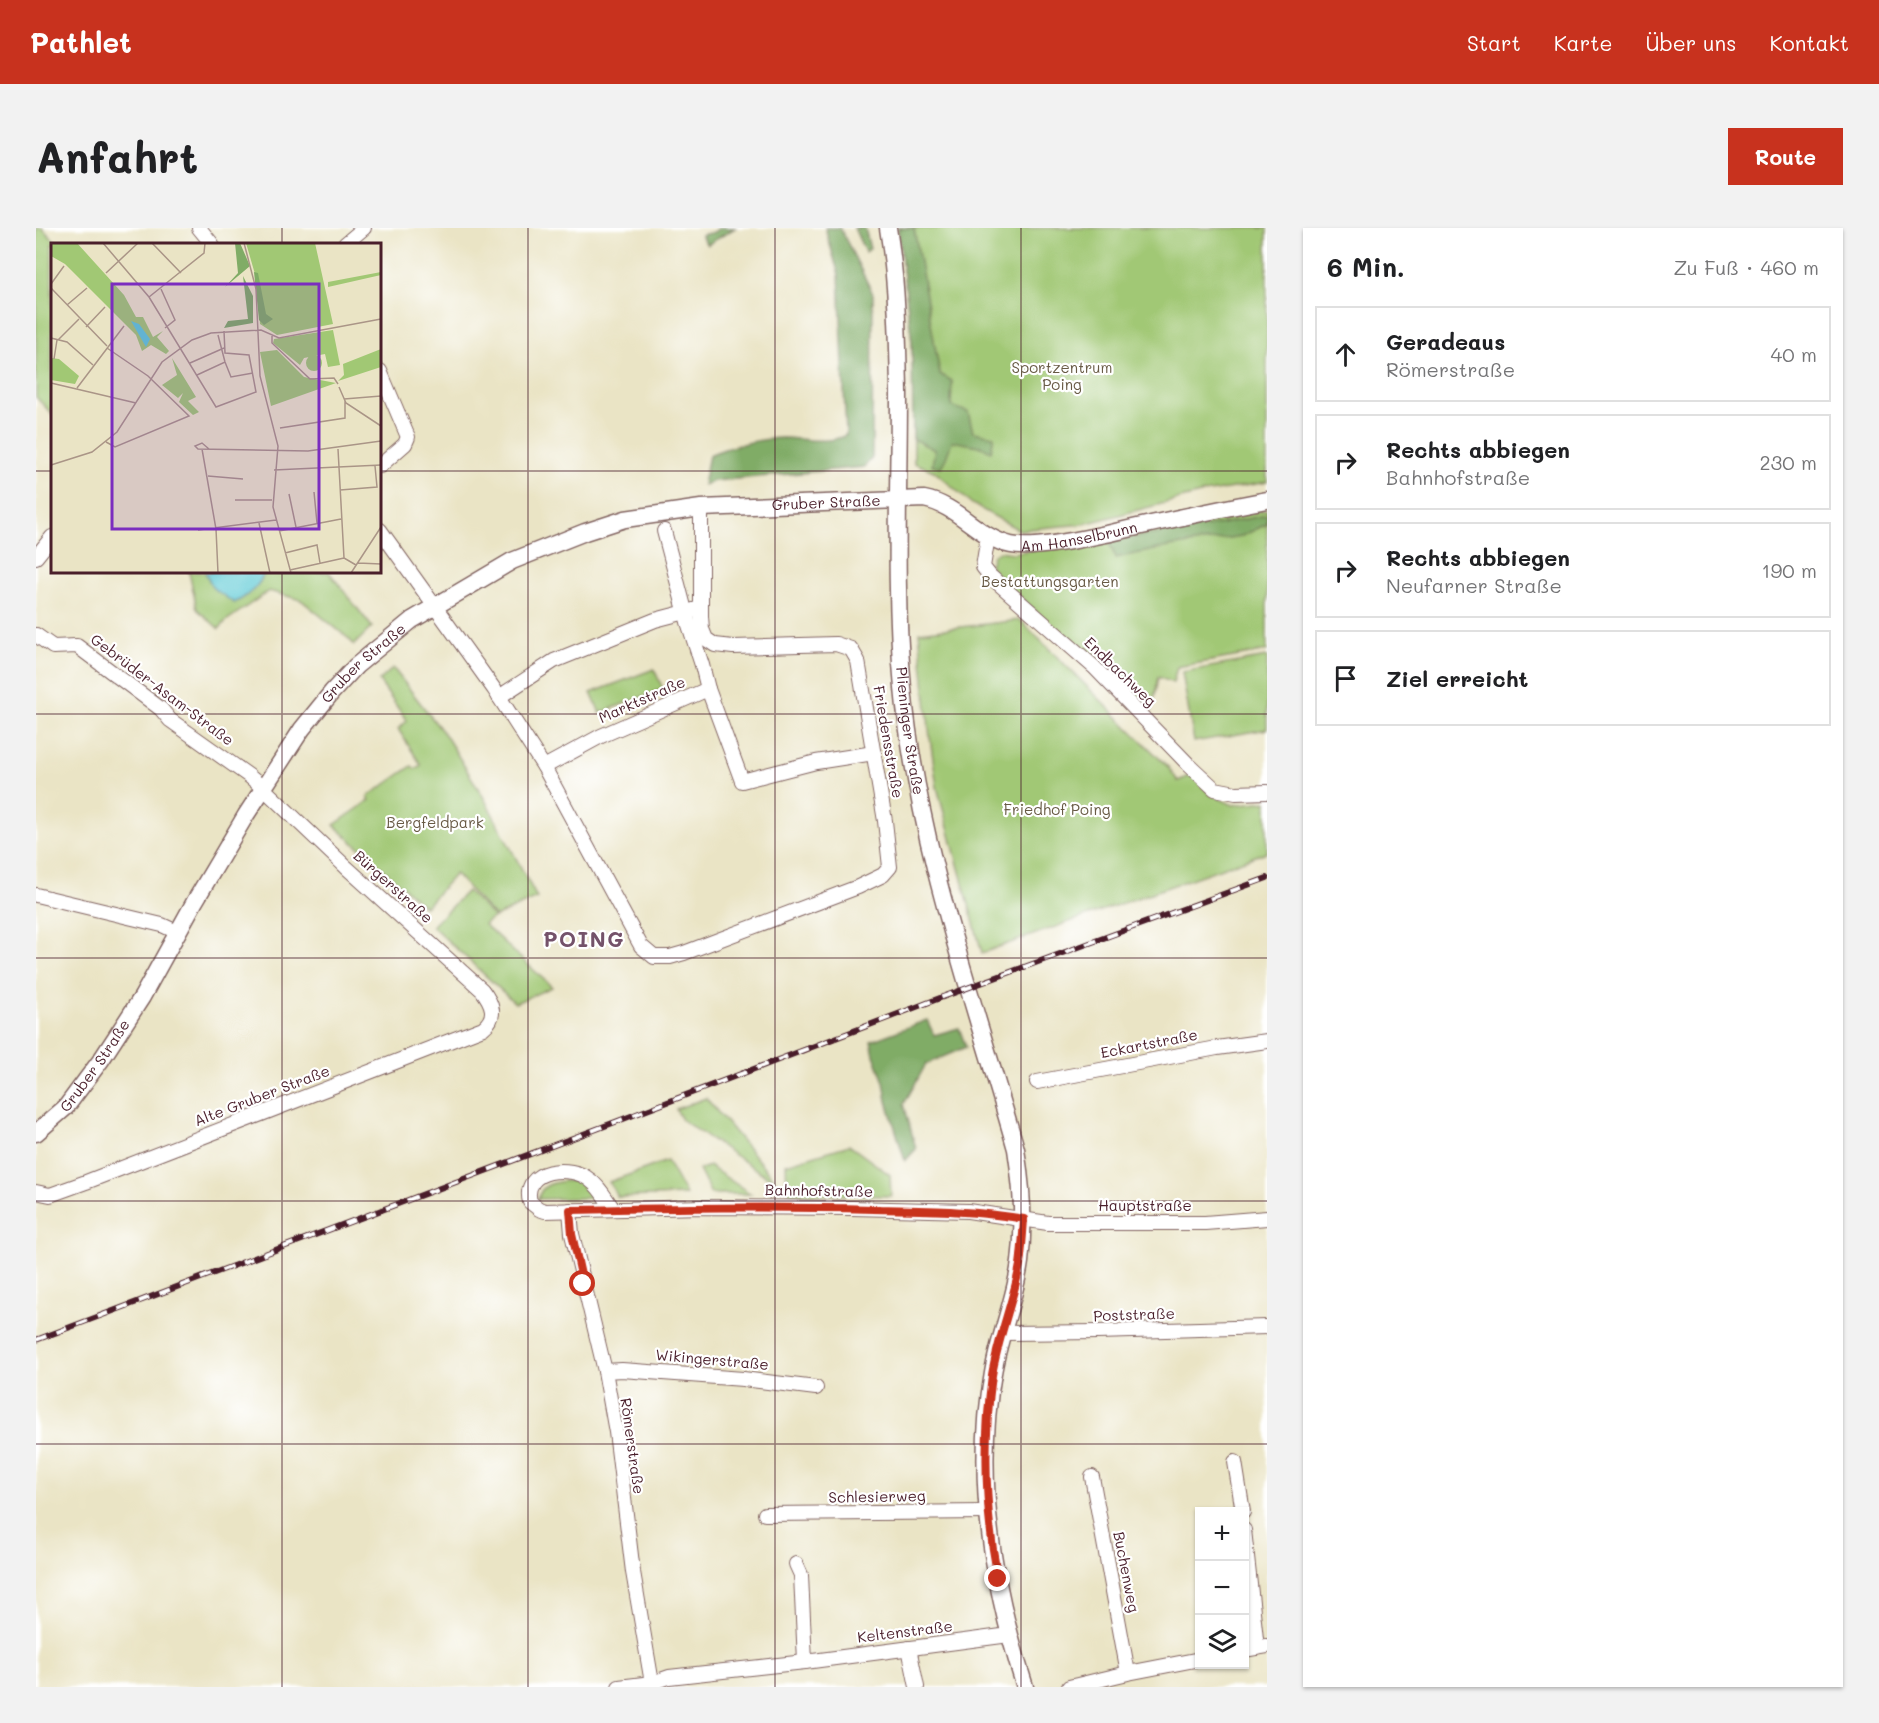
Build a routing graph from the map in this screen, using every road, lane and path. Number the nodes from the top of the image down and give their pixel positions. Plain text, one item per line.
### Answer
1 (199, 228) edge
2 (364, 228) edge
3 (888, 228) edge
4 (211, 243) edge
5 (346, 243) edge
6 (381, 373) edge
7 (381, 465) edge
8 (898, 500) junction
9 (1267, 500) edge
10 (700, 508) junction
11 (381, 531) edge
12 (664, 531) dead end
13 (988, 536) junction
14 (51, 538) edge
15 (36, 557) edge
16 (434, 607) junction
17 (701, 608) junction
18 (685, 611) junction
19 (36, 634) edge
20 (708, 689) junction
21 (499, 697) junction
22 (874, 753) junction
23 (544, 767) junction
24 (263, 788) junction
25 (1267, 792) edge
26 (36, 895) edge
27 (177, 932) junction
28 (492, 1015) joint
29 (1267, 1041) edge
30 (1037, 1082) dead end
31 (36, 1132) edge
32 (36, 1192) edge
33 (613, 1209) junction
34 (570, 1210) junction
35 (1267, 1218) edge
36 (1024, 1219) junction
37 (1267, 1327) edge
38 (1002, 1332) junction
39 (605, 1371) junction
40 (816, 1388) dead end
41 (1235, 1462) dead end
42 (1092, 1477) dead end
43 (1242, 1507) edge
44 (988, 1512) junction
45 (765, 1514) dead end
46 (1248, 1561) edge
47 (796, 1564) dead end
48 (1010, 1634) junction
49 (909, 1648) junction
50 (1256, 1648) edge
51 (1195, 1660) edge
52 (805, 1662) junction
53 (1128, 1673) junction
54 (652, 1685) edge
55 (620, 1687) edge
56 (917, 1687) edge
57 (1025, 1687) edge
58 (1069, 1687) edge

1 - 4 street
2 - 5 street
3 - 8 street, Plieninger Straße
6 - 7 street
8 - 10 street, Gruber Straße
8 - 13 street, Am Hanselbrunn
8 - 36 street, Plieninger Straße
9 - 13 street, Am Hanselbrunn
10 - 16 street, Gruber Straße
10 - 17 street, Friedensstraße
11 - 16 street
12 - 18 street
13 - 25 street, Endbachweg
14 - 15 street
16 - 21 street
16 - 24 street, Gruber Straße
17 - 18 street
17 - 22 street, Friedensstraße
18 - 20 street
18 - 21 street
19 - 24 street, Gebrüder-Asam-Straße
20 - 22 street, Marktstraße
20 - 23 street, Marktstraße
21 - 23 street
22 - 23 street, Friedensstraße
24 - 27 street, Gruber Straße
24 - 28 street, Bürgerstraße
26 - 27 street
27 - 31 street, Gruber Straße
28 - 32 street, Alte Gruber Straße
29 - 30 street, Eckartstraße
33 - 34 street, Bahnhofstraße
33 - 34 street, Bahnhofstraße
33 - 36 street, Bahnhofstraße
34 - 39 street, Römerstraße
35 - 36 street, Hauptstraße
36 - 38 street, Plieninger Straße
37 - 38 street, Poststraße
38 - 44 street, Plieninger Straße
39 - 40 street, Wikingerstraße
39 - 54 street, Römerstraße
41 - 43 street
42 - 53 street, Buchenweg
44 - 45 street, Schlesierweg
44 - 48 street, Plieninger Straße
46 - 50 street
47 - 52 street
48 - 49 street, Keltenstraße
48 - 57 street, Plieninger Straße
49 - 52 street, Keltenstraße
49 - 56 street
51 - 53 street
52 - 54 street, Keltenstraße
53 - 58 street
54 - 55 street, Keltenstraße

